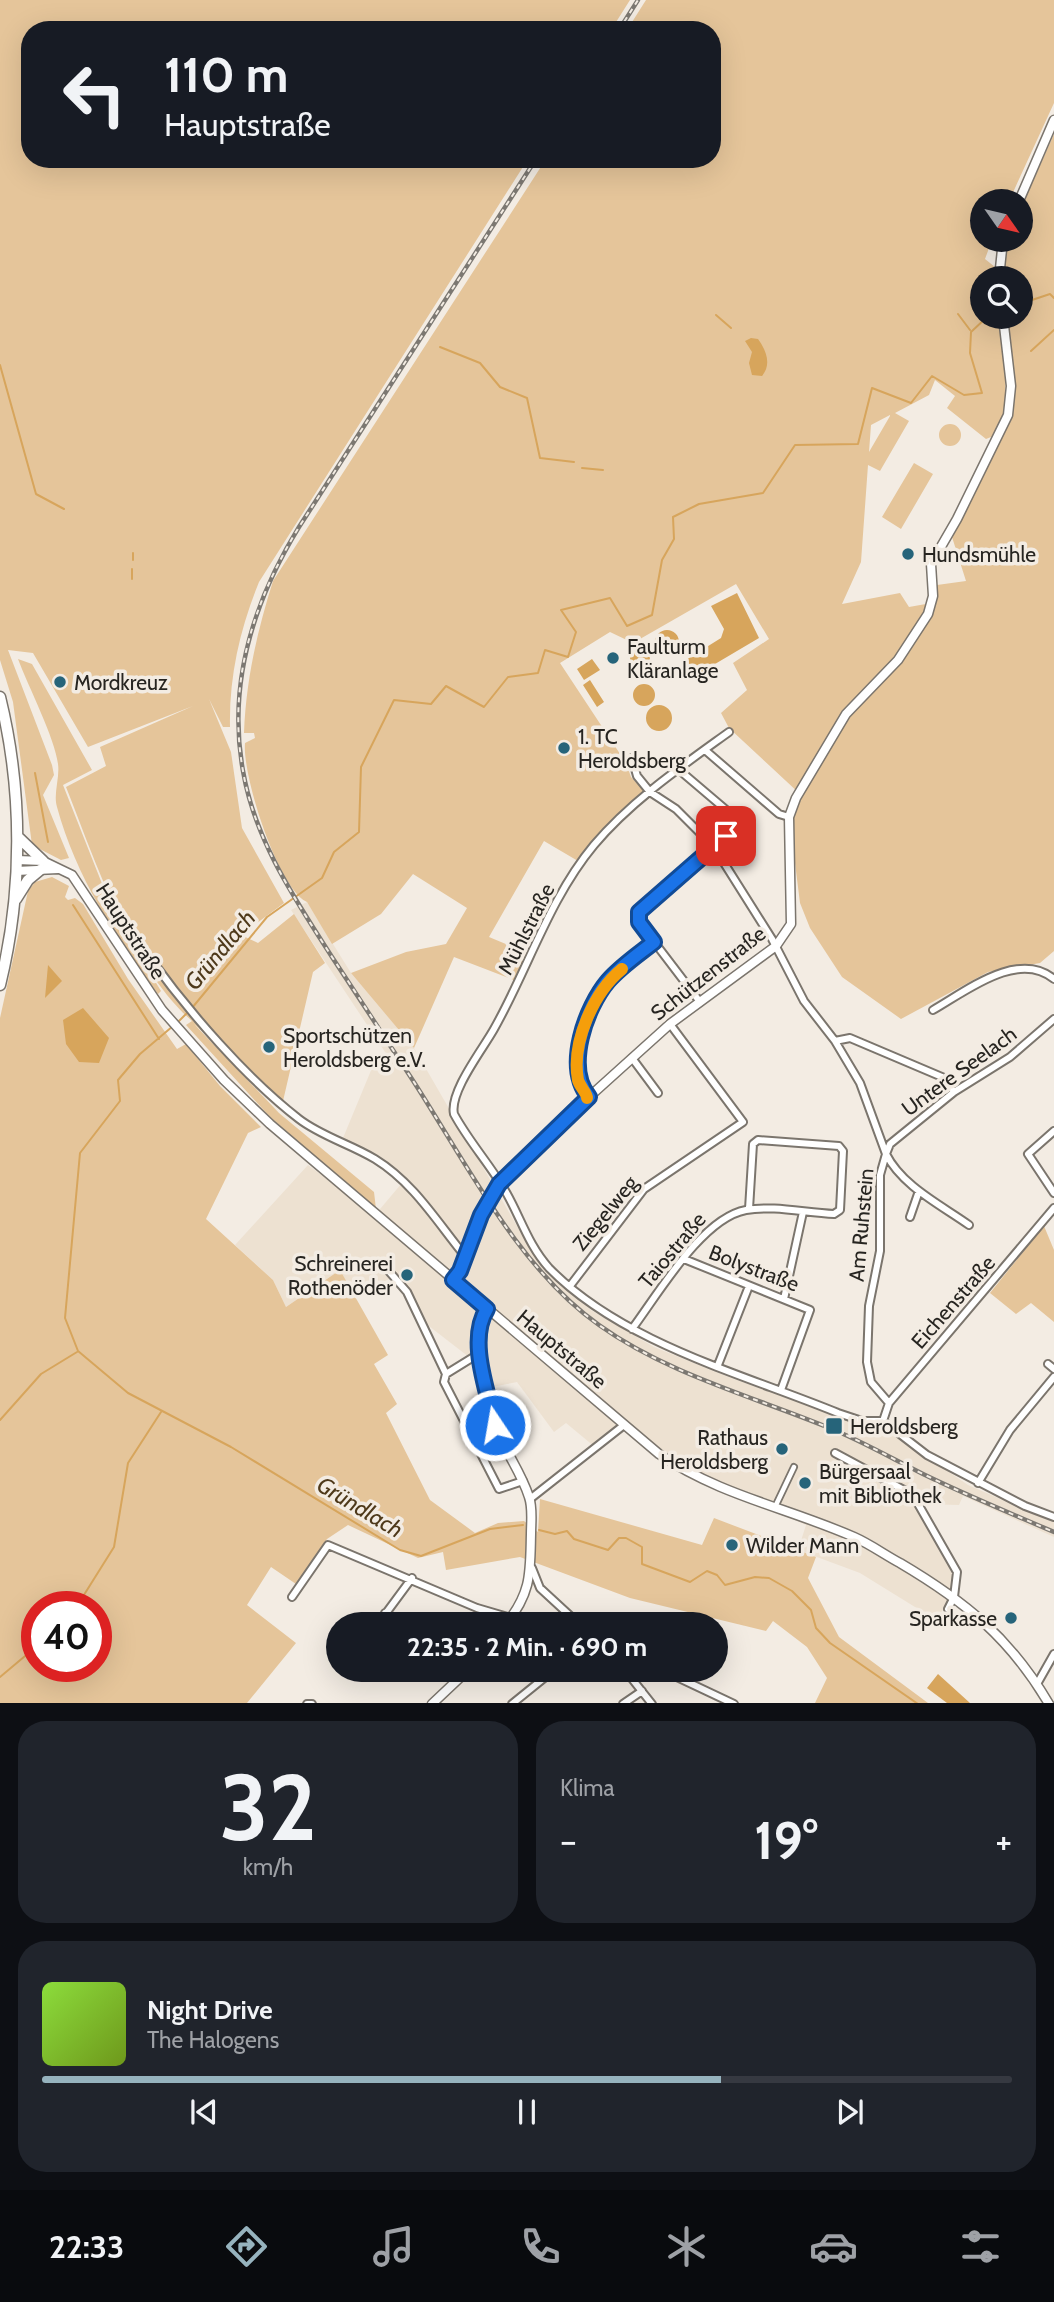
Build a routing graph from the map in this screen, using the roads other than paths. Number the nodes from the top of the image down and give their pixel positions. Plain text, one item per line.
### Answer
1 (1054, 120) edge
2 (1024, 189) edge
3 (1005, 329) edge
4 (0, 697) edge
5 (729, 732) dead end
6 (705, 750) junction
7 (632, 758) dead end
8 (678, 769) junction
9 (650, 792) junction
10 (789, 817) junction
11 (18, 837) junction
12 (714, 847) junction
13 (41, 865) junction
14 (16, 866) junction
15 (13, 907) junction
16 (654, 942) junction
17 (776, 946) junction
18 (150, 958) dead end
19 (1054, 979) edge
20 (0, 985) edge
21 (700, 1002) junction
22 (933, 1010) dead end
23 (1054, 1019) edge
24 (670, 1024) junction
25 (835, 1041) junction
26 (632, 1058) junction
27 (954, 1092) junction
28 (658, 1093) dead end
29 (589, 1097) junction
30 (1054, 1131) edge
31 (886, 1154) junction
32 (499, 1184) junction
33 (919, 1191) junction
34 (1054, 1193) edge
35 (1054, 1208) edge
36 (749, 1209) junction
37 (803, 1212) junction
38 (910, 1217) dead end
39 (969, 1225) dead end
40 (465, 1256) junction
41 (684, 1259) junction
42 (387, 1269) dead end
43 (453, 1280) junction
44 (570, 1286) junction
45 (749, 1286) junction
46 (784, 1299) junction
47 (487, 1309) junction
48 (632, 1329) junction
49 (480, 1353) junction
50 (718, 1365) junction
51 (446, 1374) junction
52 (1054, 1377) edge
53 (781, 1390) junction
54 (889, 1403) junction
55 (884, 1421) junction
56 (625, 1425) junction
57 (835, 1453) dead end
58 (794, 1467) dead end
59 (523, 1481) junction
60 (978, 1483) junction
61 (530, 1499) junction
62 (775, 1508) junction
63 (1054, 1517) edge
64 (532, 1568) junction
65 (412, 1578) junction
66 (540, 1588) junction
67 (526, 1594) junction
68 (292, 1597) dead end
69 (954, 1597) junction
70 (948, 1609) dead end
71 (386, 1612) edge
72 (487, 1612) edge
73 (515, 1612) edge
74 (566, 1612) edge
75 (1054, 1654) edge
76 (455, 1682) edge
77 (539, 1682) edge
78 (635, 1682) edge
79 (688, 1682) edge
80 (1037, 1684) junction
81 (642, 1691) junction
82 (432, 1703) edge
83 (512, 1703) edge
84 (623, 1703) edge
85 (652, 1703) edge
86 (734, 1703) edge
87 (1049, 1703) edge

1 - 2 street
3 - 10 street, Schützenstraße
4 - 11 main road
5 - 6 street, Mühlstraße
6 - 8 street, Mühlstraße
6 - 10 street
7 - 9 street
8 - 9 street, Mühlstraße
8 - 12 street
9 - 12 street, Am Ruhstein
9 - 32 street, Mühlstraße
10 - 17 street, Schützenstraße
11 - 13 main road
11 - 14 main road
12 - 16 street
12 - 17 street, Am Ruhstein
13 - 14 street, Hauptstraße
13 - 15 main road
13 - 43 street, Hauptstraße
14 - 15 main road
15 - 20 main road
16 - 21 street
16 - 29 street
17 - 21 street, Schützenstraße
17 - 25 street, Am Ruhstein
18 - 40 street
19 - 22 street
21 - 24 street, Schützenstraße
23 - 27 street, Untere Seelach
24 - 26 street, Schützenstraße
24 - 44 street, Ziegelweg
25 - 27 street
25 - 31 street, Am Ruhstein
26 - 28 street
26 - 29 street, Schützenstraße
27 - 31 street, Untere Seelach
29 - 32 street, Schützenstraße
30 - 34 street
31 - 33 street
31 - 54 street, Am Ruhstein
32 - 40 street, Schützenstraße
32 - 44 street, Mühlstraße
33 - 38 street
33 - 39 street
35 - 54 street, Eichenstraße
36 - 37 street, Taiostraße
36 - 37 street, Taiostraße
36 - 41 street, Taiostraße
37 - 46 street
40 - 43 street, Schützenstraße
41 - 45 street, Bolystraße
41 - 48 street, Taiostraße
42 - 51 street
43 - 47 street, Hauptstraße
44 - 48 street, Mühlstraße
45 - 46 street, Bolystraße
45 - 50 street
46 - 53 street, Bolystraße
47 - 49 street
47 - 56 street, Hauptstraße
48 - 50 street, Mühlstraße
49 - 51 street
49 - 59 street
50 - 53 street, Mühlstraße
51 - 59 street
52 - 60 street
53 - 55 street, Mühlstraße
54 - 55 street, Eichenstraße
55 - 60 street
56 - 61 street
56 - 62 street, Hauptstraße
57 - 69 street
58 - 62 street
59 - 61 street
60 - 63 street
61 - 64 street
62 - 69 street, Hauptstraße
64 - 66 street
64 - 67 street
65 - 68 street
65 - 71 street
65 - 72 street
66 - 67 street
66 - 74 street
67 - 73 street
69 - 70 street
69 - 80 street, Hauptstraße
75 - 80 street
76 - 82 street
77 - 83 street
78 - 81 street
79 - 86 street
80 - 87 street, Hauptstraße
81 - 84 street
81 - 85 street

